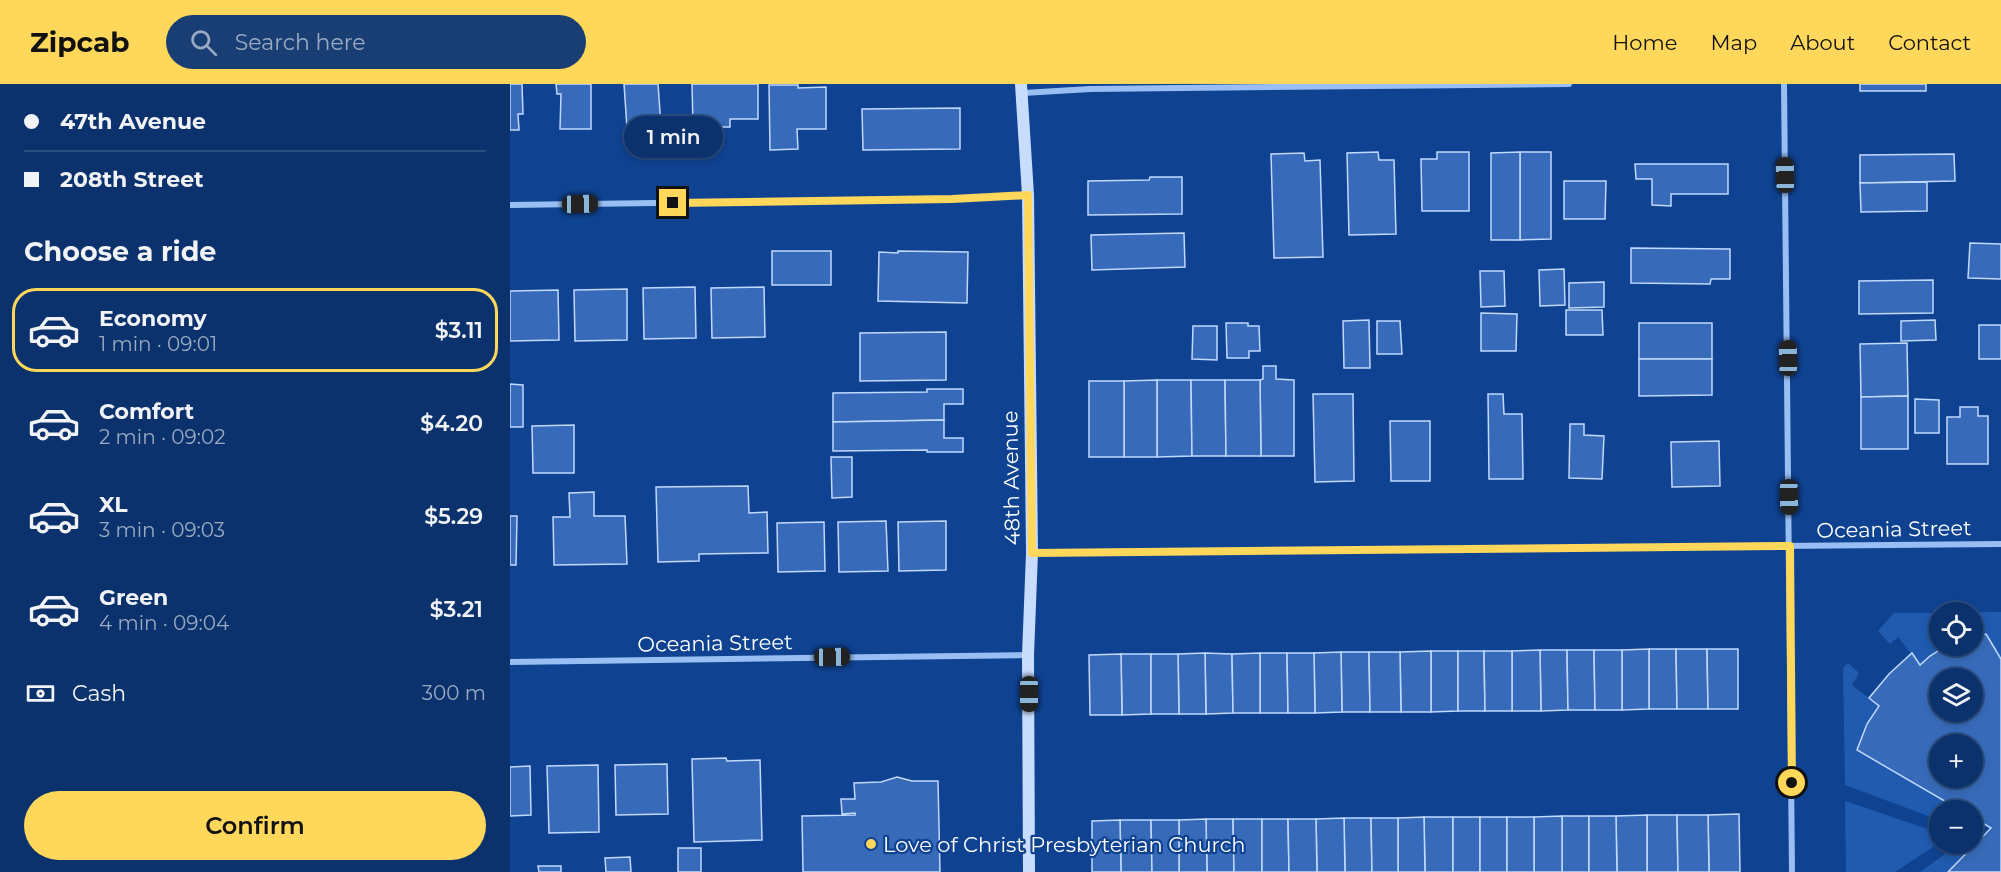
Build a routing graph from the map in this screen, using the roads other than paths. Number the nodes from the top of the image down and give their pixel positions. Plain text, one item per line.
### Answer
1 (1569, 84) edge
2 (1784, 84) edge
3 (1022, 89) edge
4 (1028, 195) junction
5 (510, 205) edge
6 (2001, 544) edge
7 (1790, 546) junction
8 (1032, 553) junction
9 (1028, 655) junction
10 (510, 662) edge
11 (1029, 872) edge
12 (1792, 872) edge

1 - 3 street
2 - 7 street
3 - 4 street, 48th Avenue
4 - 5 street
4 - 8 street, 48th Avenue
6 - 7 street, Oceania Street
7 - 8 street, Oceania Street
7 - 12 street
8 - 9 street, 48th Avenue
9 - 10 street, Oceania Street
9 - 11 street, 48th Avenue

